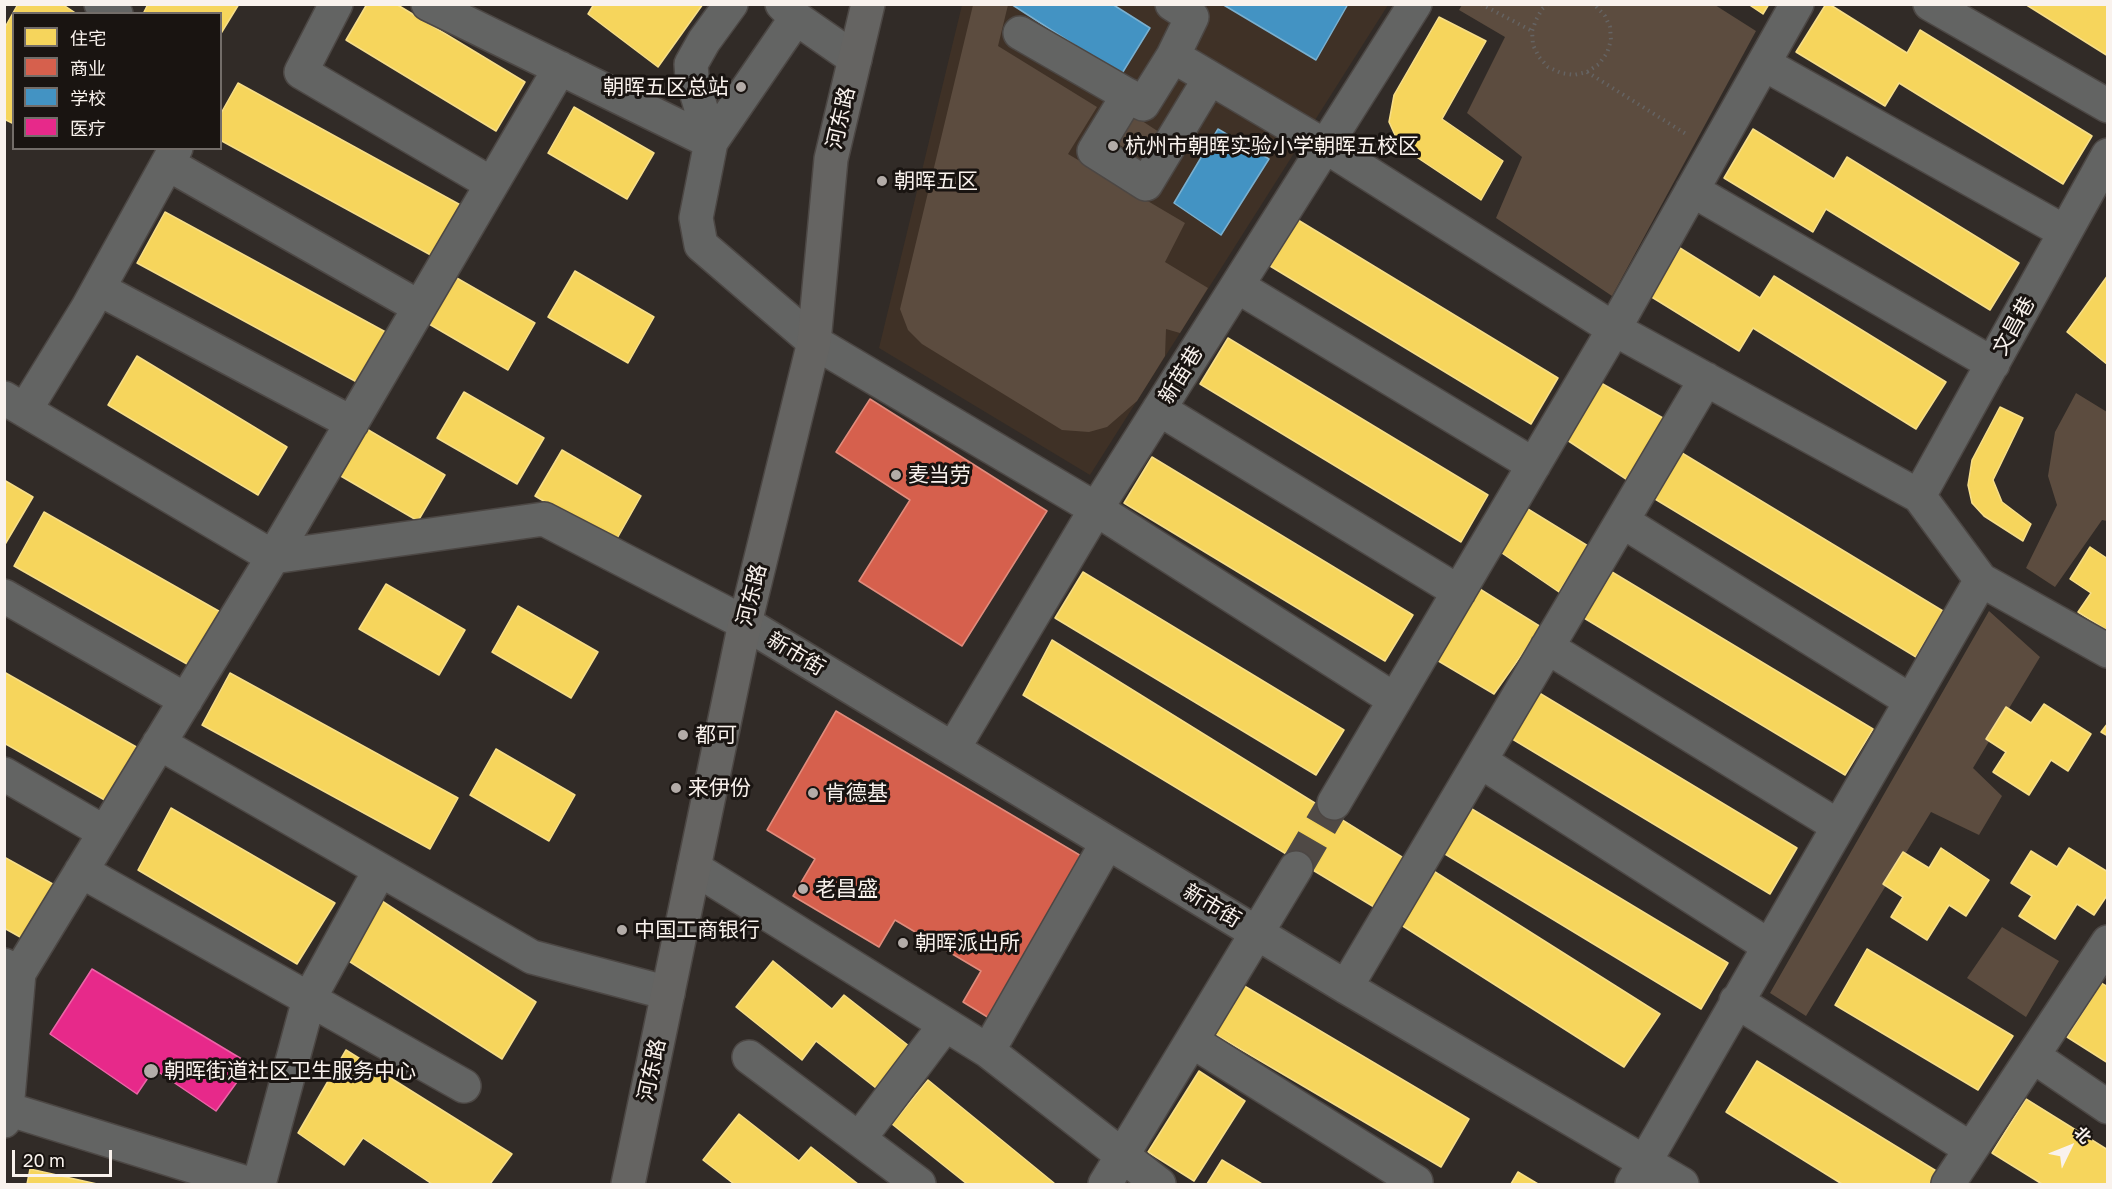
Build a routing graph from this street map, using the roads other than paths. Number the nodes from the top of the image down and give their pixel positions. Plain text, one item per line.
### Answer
1 (336, 4) edge
2 (428, 4) edge
3 (731, 4) edge
4 (868, 4) edge
5 (1172, 4) edge
6 (1415, 4) edge
7 (1797, 4) edge
8 (1930, 4) edge
9 (789, 11) edge
10 (1020, 33) dead end
11 (1173, 56) junction
12 (855, 59) junction
13 (1764, 64) junction
14 (560, 68) junction
15 (1210, 78) junction
16 (1128, 95) junction
17 (2108, 106) edge
18 (711, 142) junction
19 (1325, 146) junction
20 (2108, 155) edge
21 (172, 156) edge
22 (492, 184) junction
23 (1692, 190) junction
24 (2065, 232) junction
25 (1237, 286) junction
26 (99, 289) junction
27 (419, 307) junction
28 (1614, 329) junction
29 (814, 342) junction
30 (1993, 364) junction
31 (1706, 379) junction
32 (15, 404) edge
33 (1159, 409) junction
34 (352, 423) junction
35 (1534, 465) junction
36 (1919, 496) junction
37 (1095, 509) junction
38 (1622, 521) junction
39 (273, 557) junction
40 (1981, 580) junction
41 (1459, 592) junction
42 (4, 596) edge
43 (745, 623) junction
44 (1547, 647) junction
45 (2108, 651) edge
46 (186, 700) junction
47 (1395, 700) junction
48 (1911, 701) junction
49 (159, 743) junction
50 (953, 749) junction
51 (1480, 761) junction
52 (4, 774) edge
53 (1334, 803) tunnel mouth
54 (1838, 826) junction
55 (104, 832) junction
56 (1107, 843) junction
57 (694, 868) junction
58 (1296, 868) tunnel mouth
59 (380, 870) junction
60 (81, 871) junction
61 (1257, 934) junction
62 (2107, 943) edge
63 (1768, 946) junction
64 (12, 969) edge
65 (1346, 987) junction
66 (668, 993) junction
67 (309, 999) junction
68 (1736, 1001) junction
69 (945, 1025) junction
70 (1192, 1041) junction
71 (987, 1052) junction
72 (2033, 1056) junction
73 (750, 1057) dead end
74 (464, 1086) dead end
75 (2108, 1107) edge
76 (5, 1113) edge
77 (859, 1139) junction
78 (1971, 1149) junction
79 (1122, 1156) junction
80 (1638, 1173) edge
81 (911, 1182) edge
82 (250, 1185) edge
83 (259, 1185) edge
84 (628, 1185) edge
85 (1105, 1185) edge
86 (1159, 1185) edge
87 (1415, 1185) edge
88 (1682, 1185) edge
89 (1948, 1185) edge

1 - 22 street
2 - 14 street
3 - 18 street
4 - 12 main road, 河东路
5 - 11 street
6 - 19 street, 新苗巷
7 - 13 street
8 - 17 street
9 - 12 street
9 - 18 street
10 - 16 street
11 - 15 street
11 - 16 street
12 - 29 main road, 河东路
13 - 23 street
13 - 24 street
14 - 18 street
14 - 22 street
15 - 16 street
15 - 19 street
18 - 29 street
19 - 25 street, 新苗巷
19 - 28 street
20 - 24 street, 文昌巷
21 - 26 street
21 - 27 street
22 - 27 street
23 - 28 street
23 - 30 street
24 - 30 street, 文昌巷
25 - 33 street, 新苗巷
25 - 35 street
26 - 32 street
26 - 34 street
27 - 34 street
28 - 31 street
28 - 35 street
29 - 37 street
29 - 43 main road, 河东路
30 - 36 street, 文昌巷
31 - 36 street
31 - 38 street
32 - 39 street
33 - 37 street, 新苗巷
33 - 41 street
34 - 39 street
35 - 41 street
36 - 40 street
37 - 47 street
37 - 50 street, 新苗巷
38 - 44 street
38 - 48 street
39 - 43 street, 新市街
39 - 46 street
40 - 45 street
40 - 48 street
41 - 47 street
42 - 46 street
43 - 50 street, 新市街
43 - 57 main road, 河东路
44 - 51 street
44 - 54 street
46 - 49 street
47 - 53 street
48 - 54 street
49 - 55 street
49 - 59 street
50 - 56 street, 新市街
51 - 63 street
51 - 65 street
52 - 55 street
54 - 63 street
55 - 60 street
56 - 61 street, 新市街
56 - 71 street
57 - 66 main road, 河东路
57 - 69 street
58 - 61 street
59 - 66 street
59 - 67 street
60 - 64 street
60 - 67 street
61 - 65 street, 新市街
61 - 70 street
62 - 72 street
63 - 68 street
64 - 76 street
65 - 80 street, 新市街
66 - 84 main road, 河东路
67 - 74 street
67 - 83 street
68 - 78 street
68 - 80 street
69 - 71 street
69 - 77 street
70 - 79 street
70 - 87 street
71 - 79 street
72 - 75 street
72 - 78 street
73 - 77 street
76 - 82 street
77 - 81 street
78 - 89 street
79 - 85 street
79 - 86 street
80 - 88 street, 新市街

